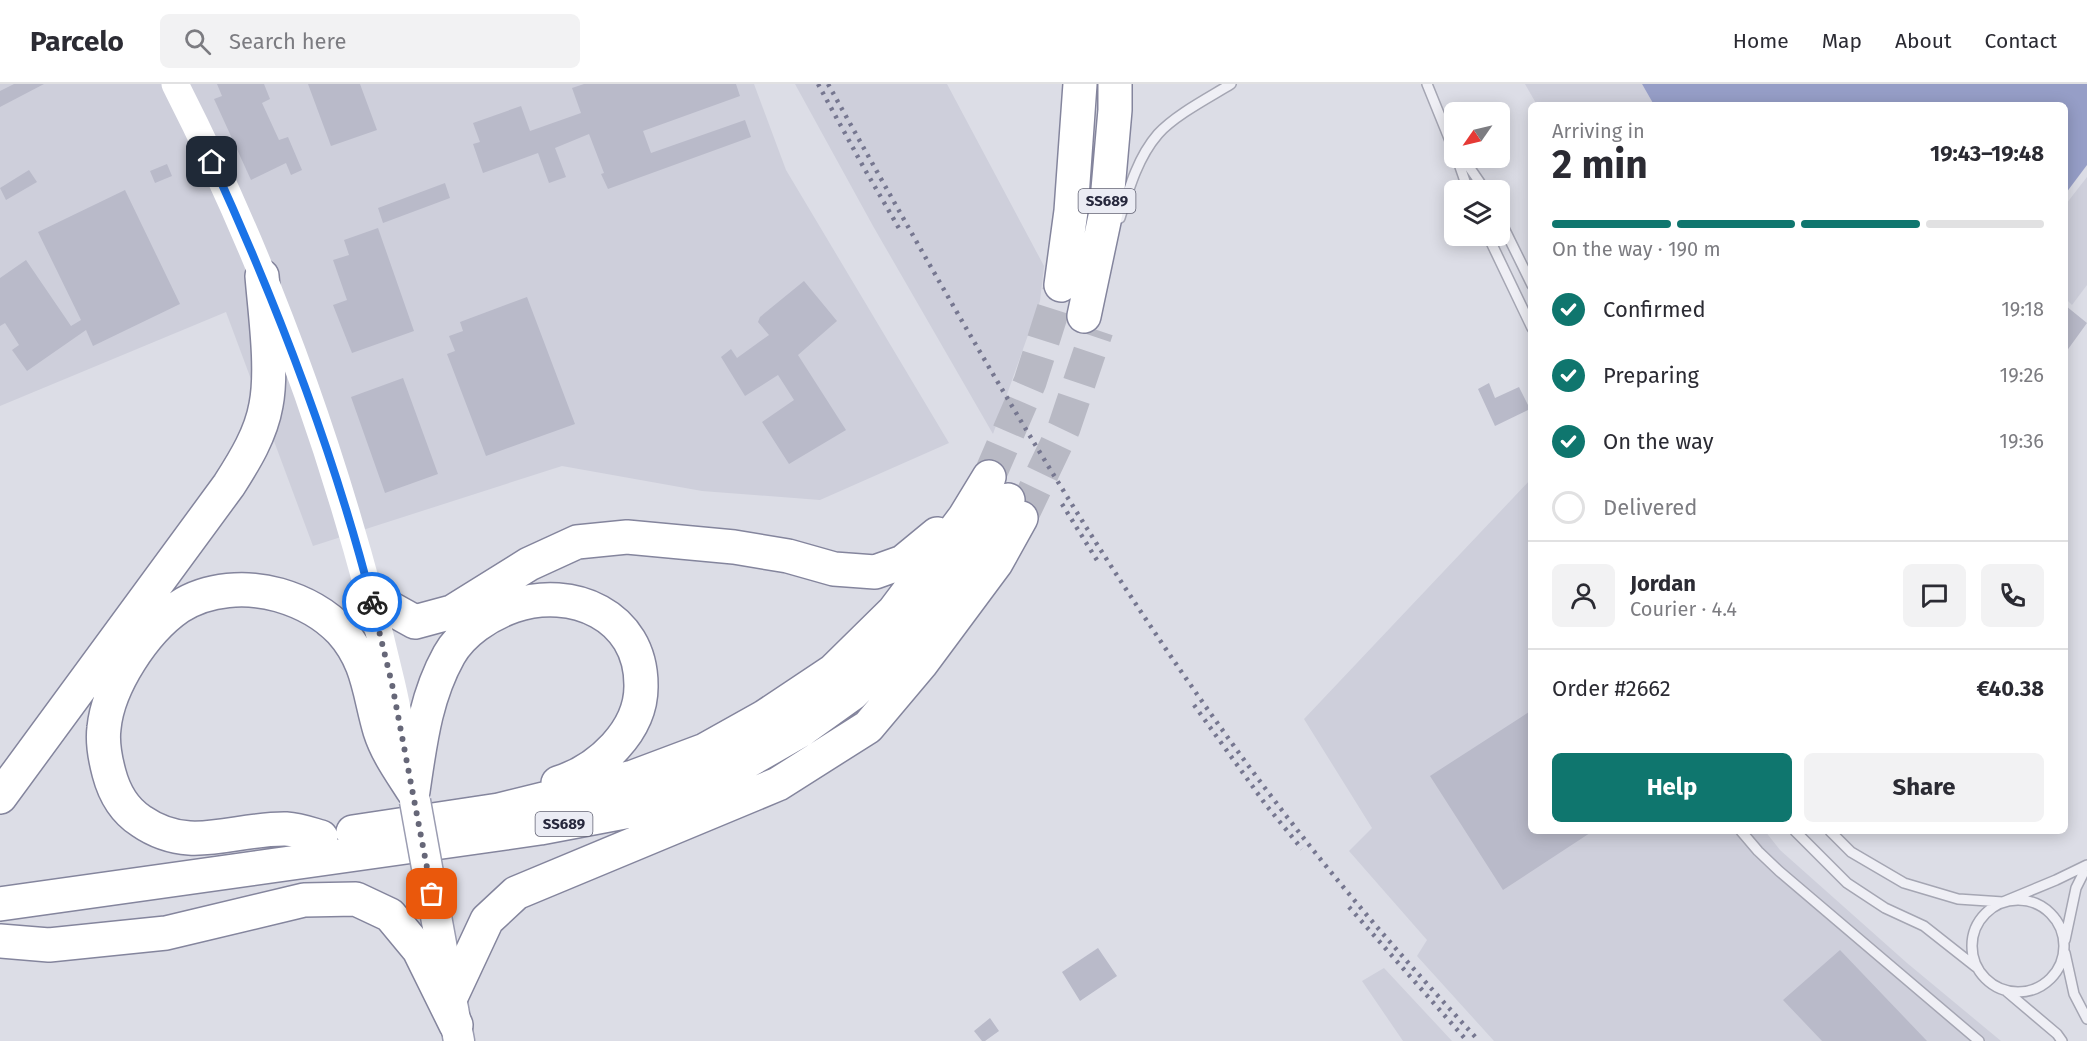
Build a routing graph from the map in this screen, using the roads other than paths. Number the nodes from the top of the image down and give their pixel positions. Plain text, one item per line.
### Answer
1 (175, 84) edge
2 (1080, 84) edge
3 (1231, 84) edge
4 (1427, 84) edge
5 (1115, 97) edge
6 (1444, 123) edge
7 (1120, 218) junction
8 (1510, 240) edge
9 (1493, 246) edge
10 (262, 276) junction
11 (1528, 277) edge
12 (1061, 285) tunnel mouth
13 (1528, 320) edge
14 (1006, 498) junction
15 (370, 597) junction
16 (414, 796) junction
17 (0, 797) edge
18 (499, 810) junction
19 (1744, 834) edge
20 (1798, 834) edge
21 (1833, 834) edge
22 (321, 837) junction
23 (2087, 866) edge
24 (0, 882) edge
25 (2003, 902) junction
26 (0, 904) edge
27 (0, 941) edge
28 (2064, 948) junction
29 (1978, 969) junction
30 (2005, 990) junction
31 (2087, 1019) edge
32 (455, 1021) edge
33 (1979, 1041) edge
34 (2062, 1041) edge

1 - 10 main road
2 - 12 highway, SS689
3 - 7 lane
4 - 6 lane
5 - 7 highway
5 - 7 highway, SS689
8 - 11 lane
9 - 13 lane
10 - 15 main road
10 - 17 highway
14 - 15 highway
14 - 18 highway, SS689
14 - 26 highway, SS689
14 - 32 highway
15 - 16 main road
16 - 18 highway
16 - 22 highway
16 - 32 main road, bridge
18 - 22 highway, SS689
19 - 33 lane
20 - 29 lane
21 - 25 lane
22 - 24 highway, SS689
23 - 25 lane
23 - 28 lane
25 - 28 lane
25 - 29 lane
27 - 32 highway
28 - 30 lane
28 - 31 lane
29 - 30 lane
30 - 34 lane

